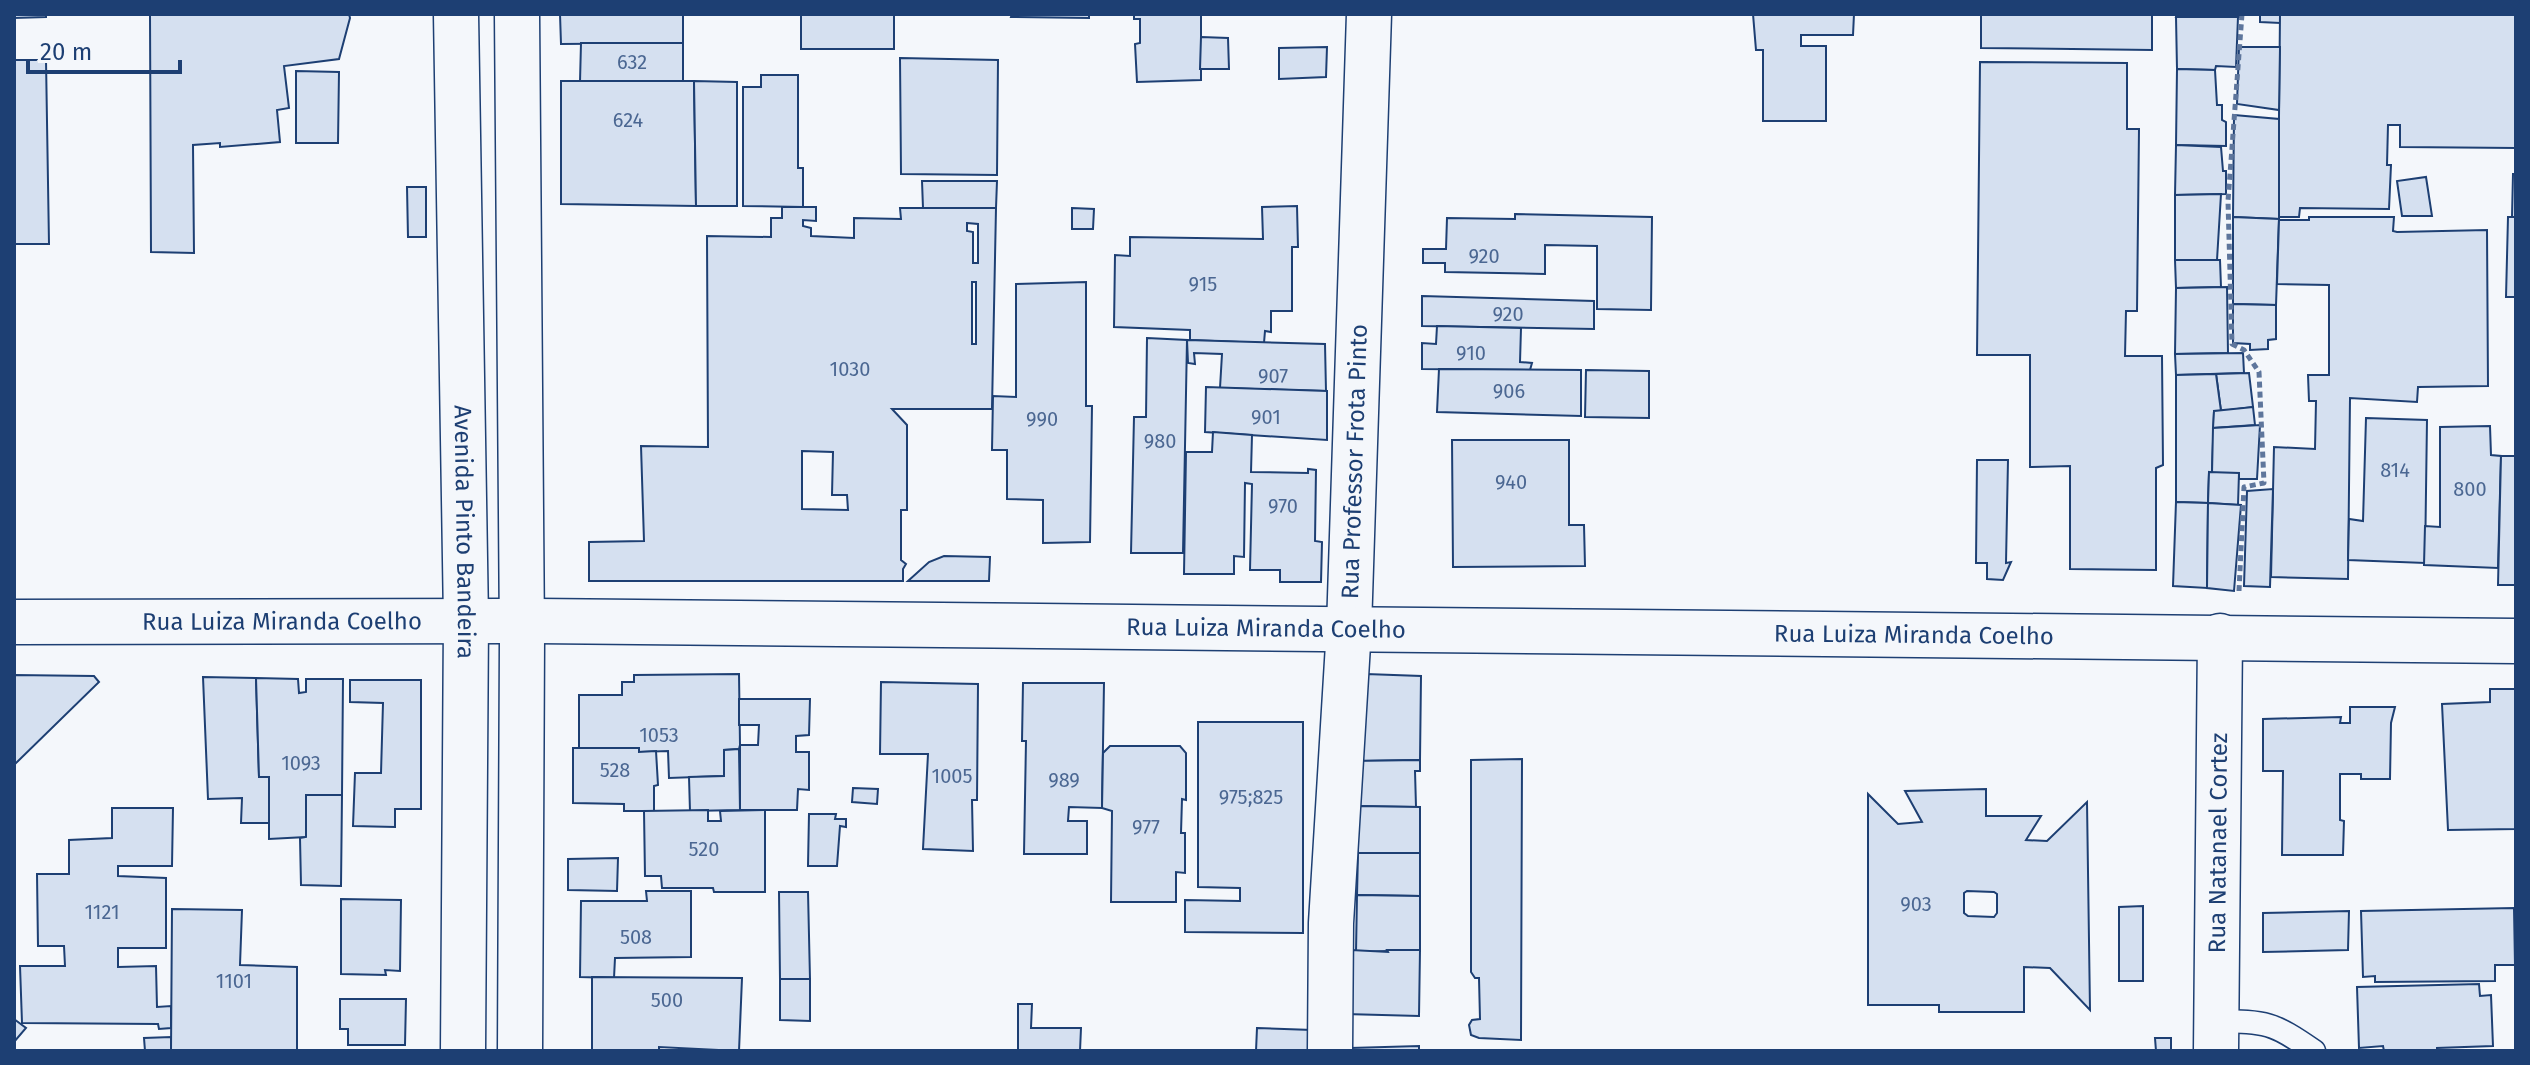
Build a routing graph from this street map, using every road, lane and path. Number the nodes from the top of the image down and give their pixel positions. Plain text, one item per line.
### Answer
1 (456, 14) edge
2 (517, 14) edge
3 (1369, 14) edge
4 (2242, 14) edge
5 (466, 620) junction
6 (522, 621) junction
7 (14, 622) edge
8 (1349, 628) junction
9 (2220, 636) junction
10 (2516, 641) edge
11 (2216, 1036) edge
12 (463, 1051) edge
13 (520, 1051) edge
14 (1330, 1051) edge
15 (2314, 1051) edge

1 - 5 street, Avenida Pinto Bandeira
2 - 6 street
3 - 8 street, Rua Professor Frota Pinto
4 - 9 path
5 - 6 street, Rua Luiza Miranda Coelho
5 - 7 street, Rua Luiza Miranda Coelho
5 - 12 street, Avenida Pinto Bandeira
6 - 8 street, Rua Luiza Miranda Coelho
6 - 13 street
8 - 9 street, Rua Luiza Miranda Coelho
8 - 14 street, Rua Professor Frota Pinto
9 - 10 street, Rua Luiza Miranda Coelho
9 - 11 street, Rua Natanael Cortez
11 - 15 lane

